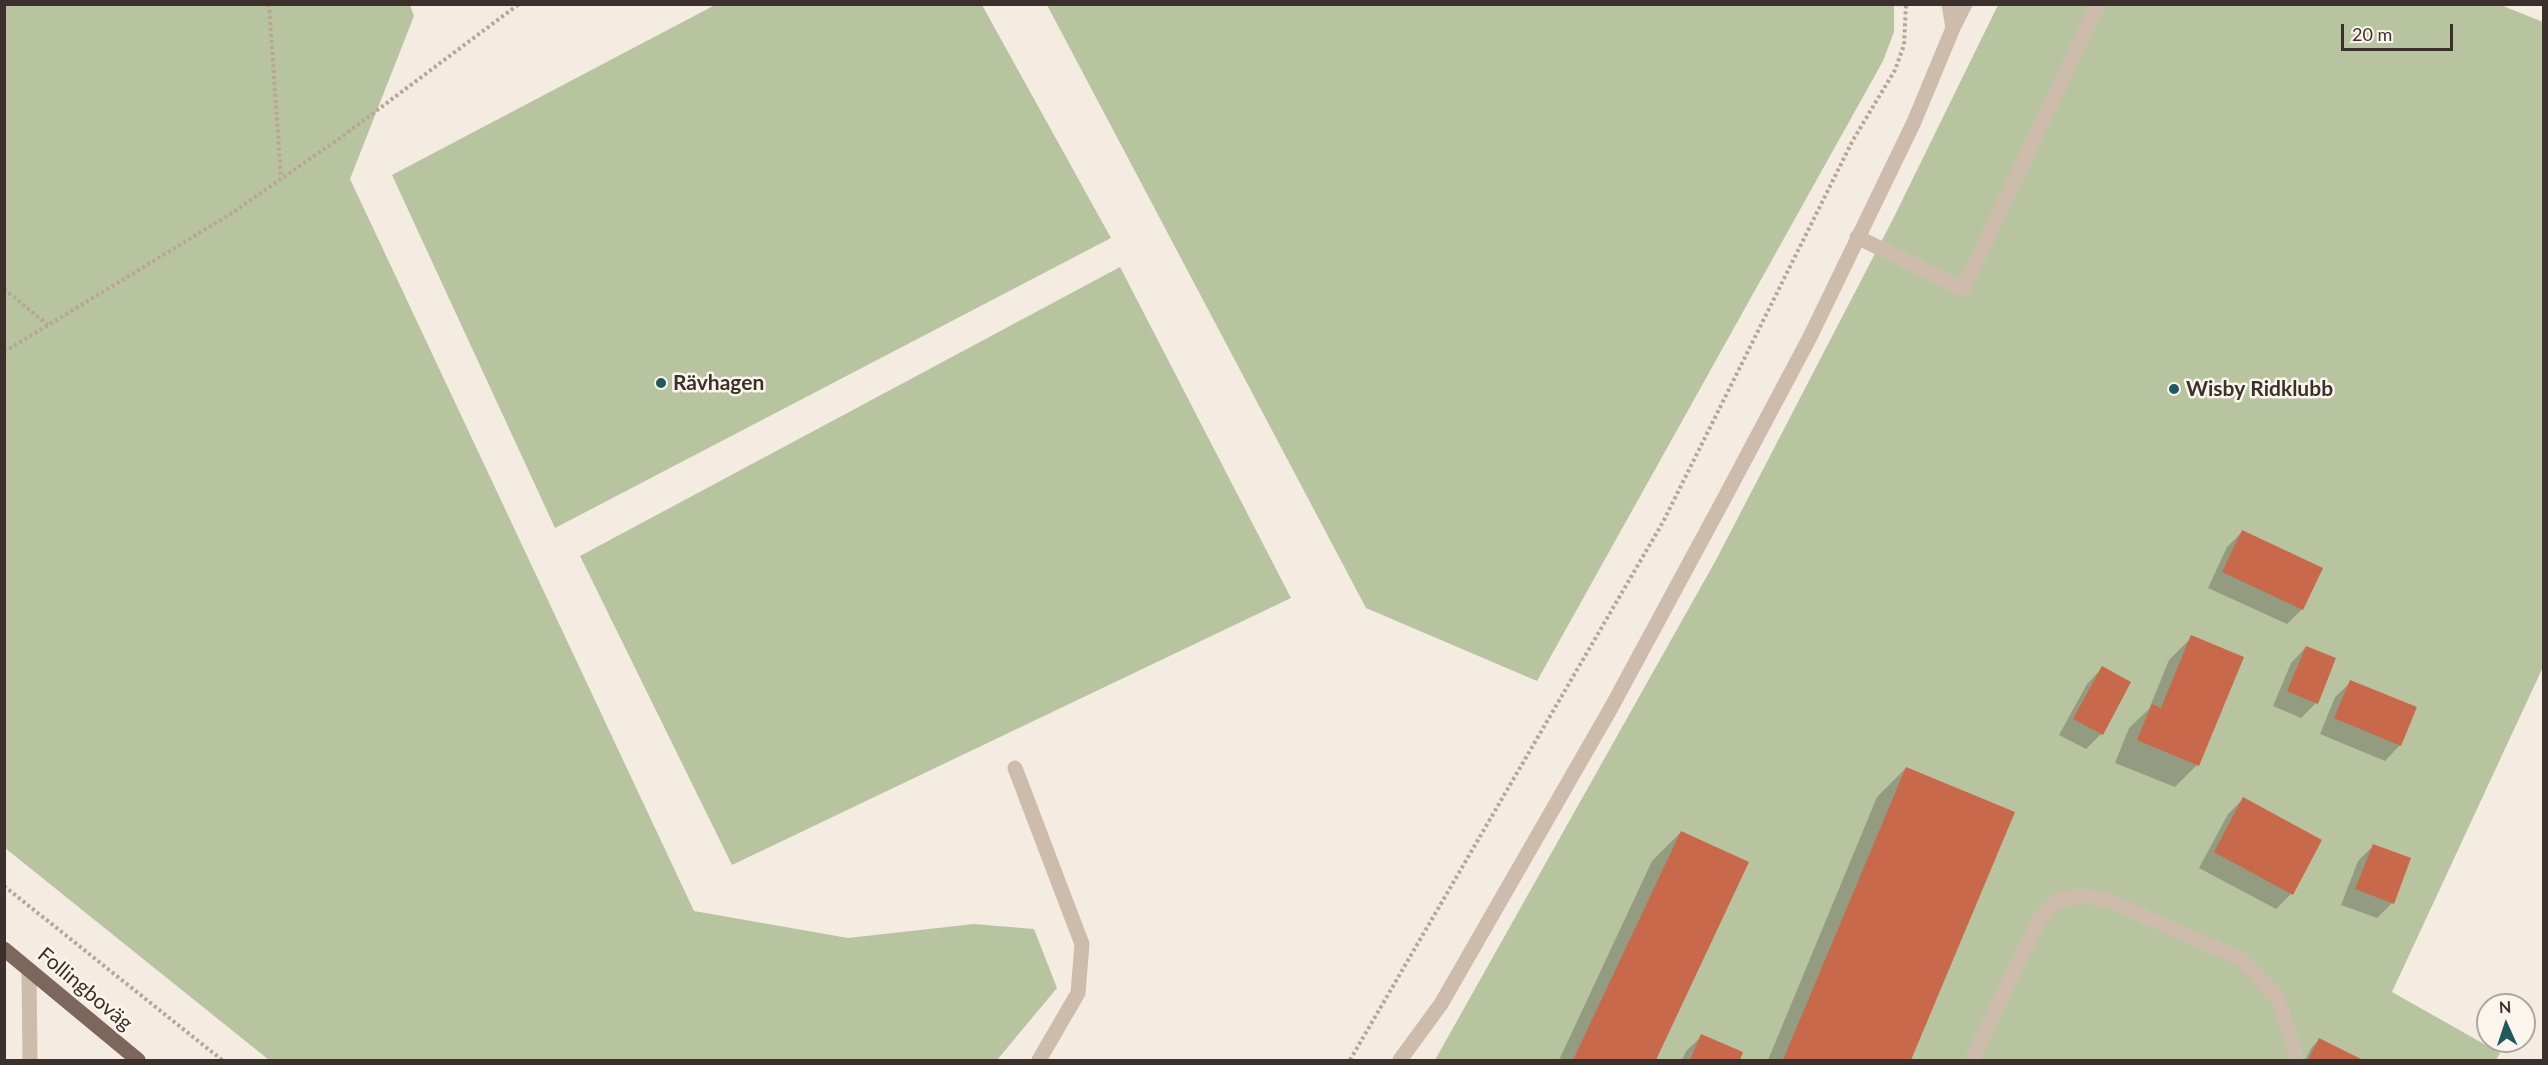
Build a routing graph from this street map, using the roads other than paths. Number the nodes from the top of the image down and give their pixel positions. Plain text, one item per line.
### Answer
1 (1949, 4) edge
2 (1965, 4) edge
3 (2098, 4) edge
4 (1953, 28) junction
5 (1857, 237) junction
6 (1015, 768) dead end
7 (4, 949) edge
8 (29, 970) junction
9 (2295, 1052) dead end
10 (30, 1060) edge
11 (138, 1060) edge
12 (1039, 1060) edge
13 (1400, 1060) edge
14 (1972, 1060) edge

1 - 4 street
2 - 4 street
3 - 5 street
4 - 5 street
5 - 13 street
6 - 12 street
7 - 8 main road, Follingboväg
8 - 10 street
8 - 11 main road, Follingboväg
9 - 14 street

